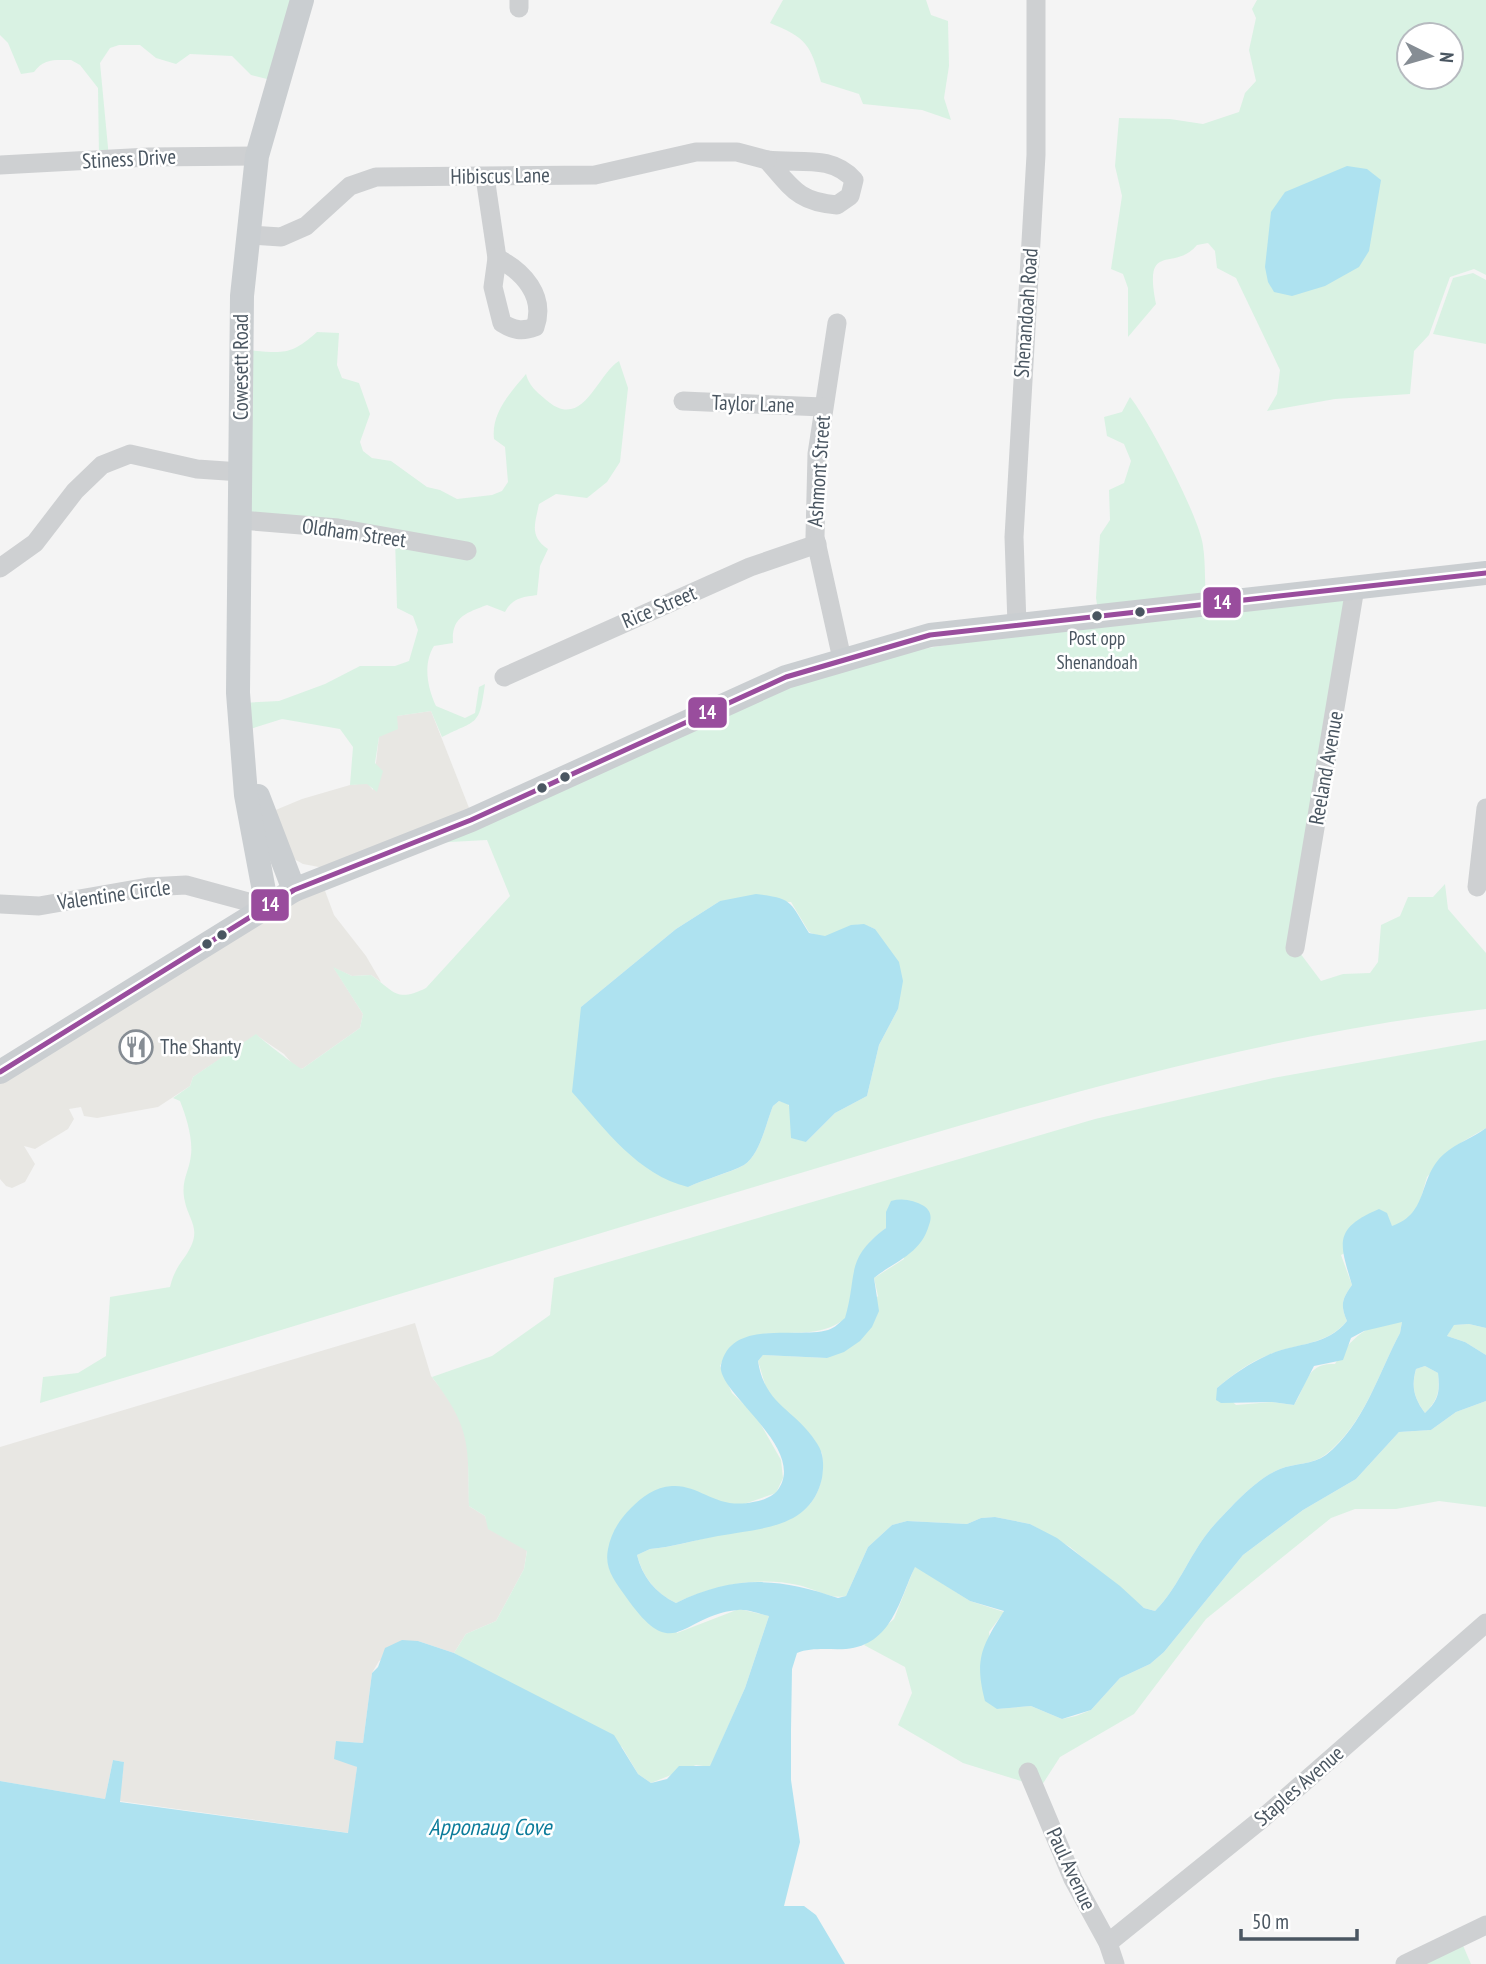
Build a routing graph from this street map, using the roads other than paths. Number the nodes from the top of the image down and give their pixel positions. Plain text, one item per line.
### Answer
1 (302, 0) edge
2 (1036, 0) edge
3 (257, 156) junction
4 (767, 160) dead end
5 (0, 165) edge
6 (485, 177) junction
7 (249, 235) junction
8 (496, 258) dead end
9 (837, 323) dead end
10 (682, 401) dead end
11 (823, 407) junction
12 (241, 471) junction
13 (240, 520) junction
14 (817, 544) junction
15 (467, 551) dead end
16 (0, 568) edge
17 (1486, 573) edge
18 (1355, 588) junction
19 (1017, 625) junction
20 (842, 659) junction
21 (504, 677) dead end
22 (241, 741) junction
23 (1486, 808) edge
24 (1477, 887) dead end
25 (294, 890) junction
26 (0, 904) edge
27 (267, 907) junction
28 (1295, 948) dead end
29 (0, 1072) edge
30 (1486, 1623) edge
31 (1028, 1773) dead end
32 (1486, 1925) edge
33 (1108, 1943) junction
34 (1115, 1964) edge
35 (1405, 1964) edge

1 - 3 main road, Cowesett Road
2 - 19 street, Shenandoah Road
3 - 5 street, Stiness Drive
3 - 7 main road, Cowesett Road
4 - 6 street, Hibiscus Lane
6 - 7 street, Hibiscus Lane
6 - 8 street
7 - 12 main road, Cowesett Road
9 - 11 street, Ashmont Street
10 - 11 street, Taylor Lane
11 - 14 street, Ashmont Street
12 - 13 main road, Cowesett Road
12 - 16 street
13 - 15 street, Oldham Street
13 - 22 main road, Cowesett Road
14 - 20 street, Ashmont Street
14 - 21 street, Rice Street
17 - 18 main road
18 - 19 main road
18 - 28 street, Reeland Avenue
19 - 20 main road
20 - 25 main road
22 - 25 main road, Cowesett Road
22 - 27 main road, Cowesett Road
23 - 24 street
25 - 27 main road
26 - 27 street, Valentine Circle
27 - 29 main road
30 - 33 street, Staples Avenue
31 - 33 street, Paul Avenue
32 - 35 street
33 - 34 street, Paul Avenue

